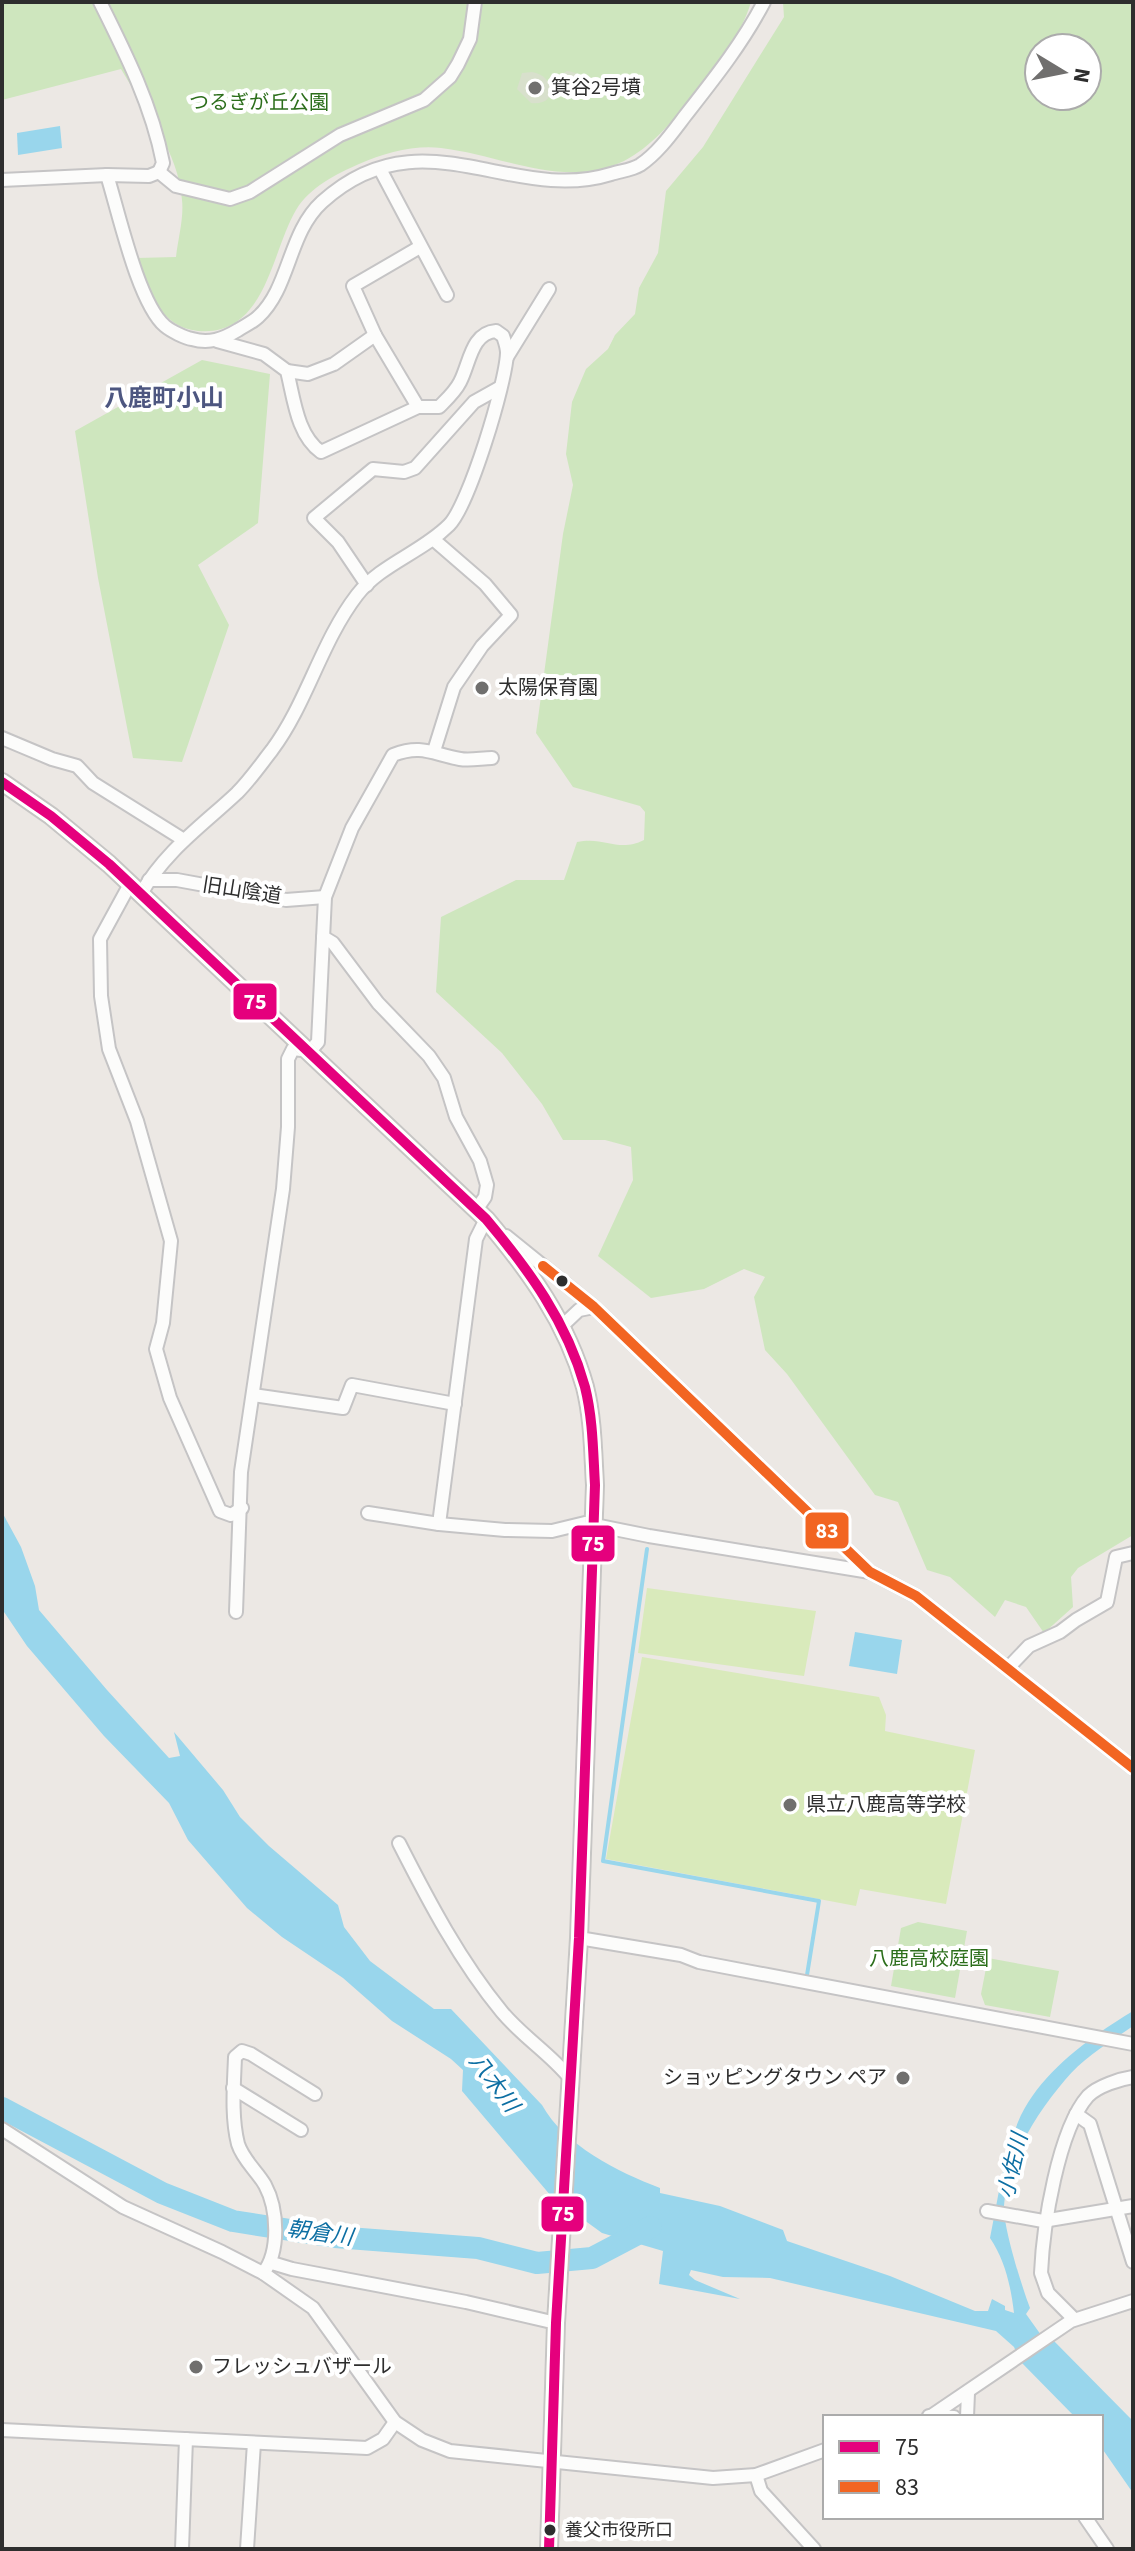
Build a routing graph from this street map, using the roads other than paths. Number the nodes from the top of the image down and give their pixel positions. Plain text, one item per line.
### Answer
1 (100, 2) edge
2 (475, 2) edge
3 (764, 2) edge
4 (380, 169) junction
5 (159, 172) junction
6 (107, 175) junction
7 (2, 180) edge
8 (420, 247) junction
9 (549, 289) dead end
10 (447, 295) dead end
11 (375, 335) junction
12 (217, 341) junction
13 (507, 357) junction
14 (287, 371) junction
15 (499, 388) junction
16 (418, 407) junction
17 (433, 539) junction
18 (367, 585) junction
19 (2, 738) edge
20 (434, 751) junction
21 (492, 758) dead end
22 (2, 782) edge
23 (184, 840) junction
24 (140, 886) junction
25 (325, 897) junction
26 (323, 937) junction
27 (310, 1051) junction
28 (481, 1214) junction
29 (594, 1307) junction
30 (562, 1326) junction
31 (253, 1395) junction
32 (455, 1404) junction
33 (242, 1508) junction
34 (368, 1513) dead end
35 (439, 1524) junction
36 (593, 1525) junction
37 (1133, 1553) edge
38 (870, 1572) junction
39 (236, 1612) dead end
40 (1008, 1668) junction
41 (1133, 1768) edge
42 (399, 1843) dead end
43 (579, 1938) junction
44 (1133, 2044) edge
45 (569, 2077) junction
46 (1133, 2077) edge
47 (233, 2088) junction
48 (315, 2094) dead end
49 (1076, 2114) junction
50 (2, 2129) edge
51 (301, 2130) dead end
52 (1133, 2206) edge
53 (1116, 2209) junction
54 (987, 2211) dead end
55 (1046, 2220) junction
56 (1133, 2262) edge
57 (267, 2268) junction
58 (1133, 2301) edge
59 (557, 2319) junction
60 (1073, 2320) junction
61 (969, 2391) junction
62 (930, 2415) edge
63 (967, 2415) edge
64 (395, 2422) junction
65 (2, 2430) edge
66 (186, 2439) junction
67 (254, 2443) junction
68 (823, 2451) edge
69 (553, 2463) junction
70 (756, 2475) junction
71 (1086, 2519) edge
72 (182, 2549) edge
73 (247, 2549) edge
74 (549, 2549) edge
75 (814, 2549) edge
76 (1107, 2549) edge

1 - 5 street
2 - 5 street
3 - 4 street
4 - 8 street
4 - 12 street
5 - 6 street
6 - 7 street
6 - 12 street
8 - 10 street
8 - 11 street
9 - 13 street
11 - 14 street
11 - 16 street
12 - 14 street
13 - 15 street
13 - 16 street
14 - 16 street
15 - 17 street
15 - 18 street
17 - 18 street
17 - 20 street
18 - 23 street
19 - 23 street
20 - 21 street
20 - 25 street
22 - 24 main road
23 - 24 street
24 - 25 street, 旧山陰道
24 - 27 main road
24 - 33 street
25 - 26 street
26 - 27 street
26 - 28 street
27 - 28 main road
27 - 31 street
28 - 29 street
28 - 30 main road
28 - 32 street
29 - 30 street
29 - 38 street
30 - 36 main road
31 - 32 street
31 - 33 street
32 - 35 street
33 - 39 street
34 - 35 street
35 - 36 street
36 - 38 street
36 - 43 main road
37 - 40 street
38 - 40 street
40 - 41 street
42 - 45 street
43 - 44 street
43 - 45 main road
45 - 59 main road
46 - 49 street
47 - 48 street
47 - 51 street
47 - 57 street
49 - 53 street
49 - 55 street
50 - 57 street
52 - 53 street
53 - 55 street
53 - 56 street
54 - 55 street
55 - 60 street
57 - 59 street
57 - 64 street
58 - 60 street
59 - 69 main road
60 - 61 street
61 - 62 street
61 - 63 street
64 - 67 street
64 - 69 street
65 - 66 street
66 - 67 street
66 - 72 street
67 - 73 street
68 - 70 street
69 - 70 street
69 - 74 main road
70 - 75 street
71 - 76 street

